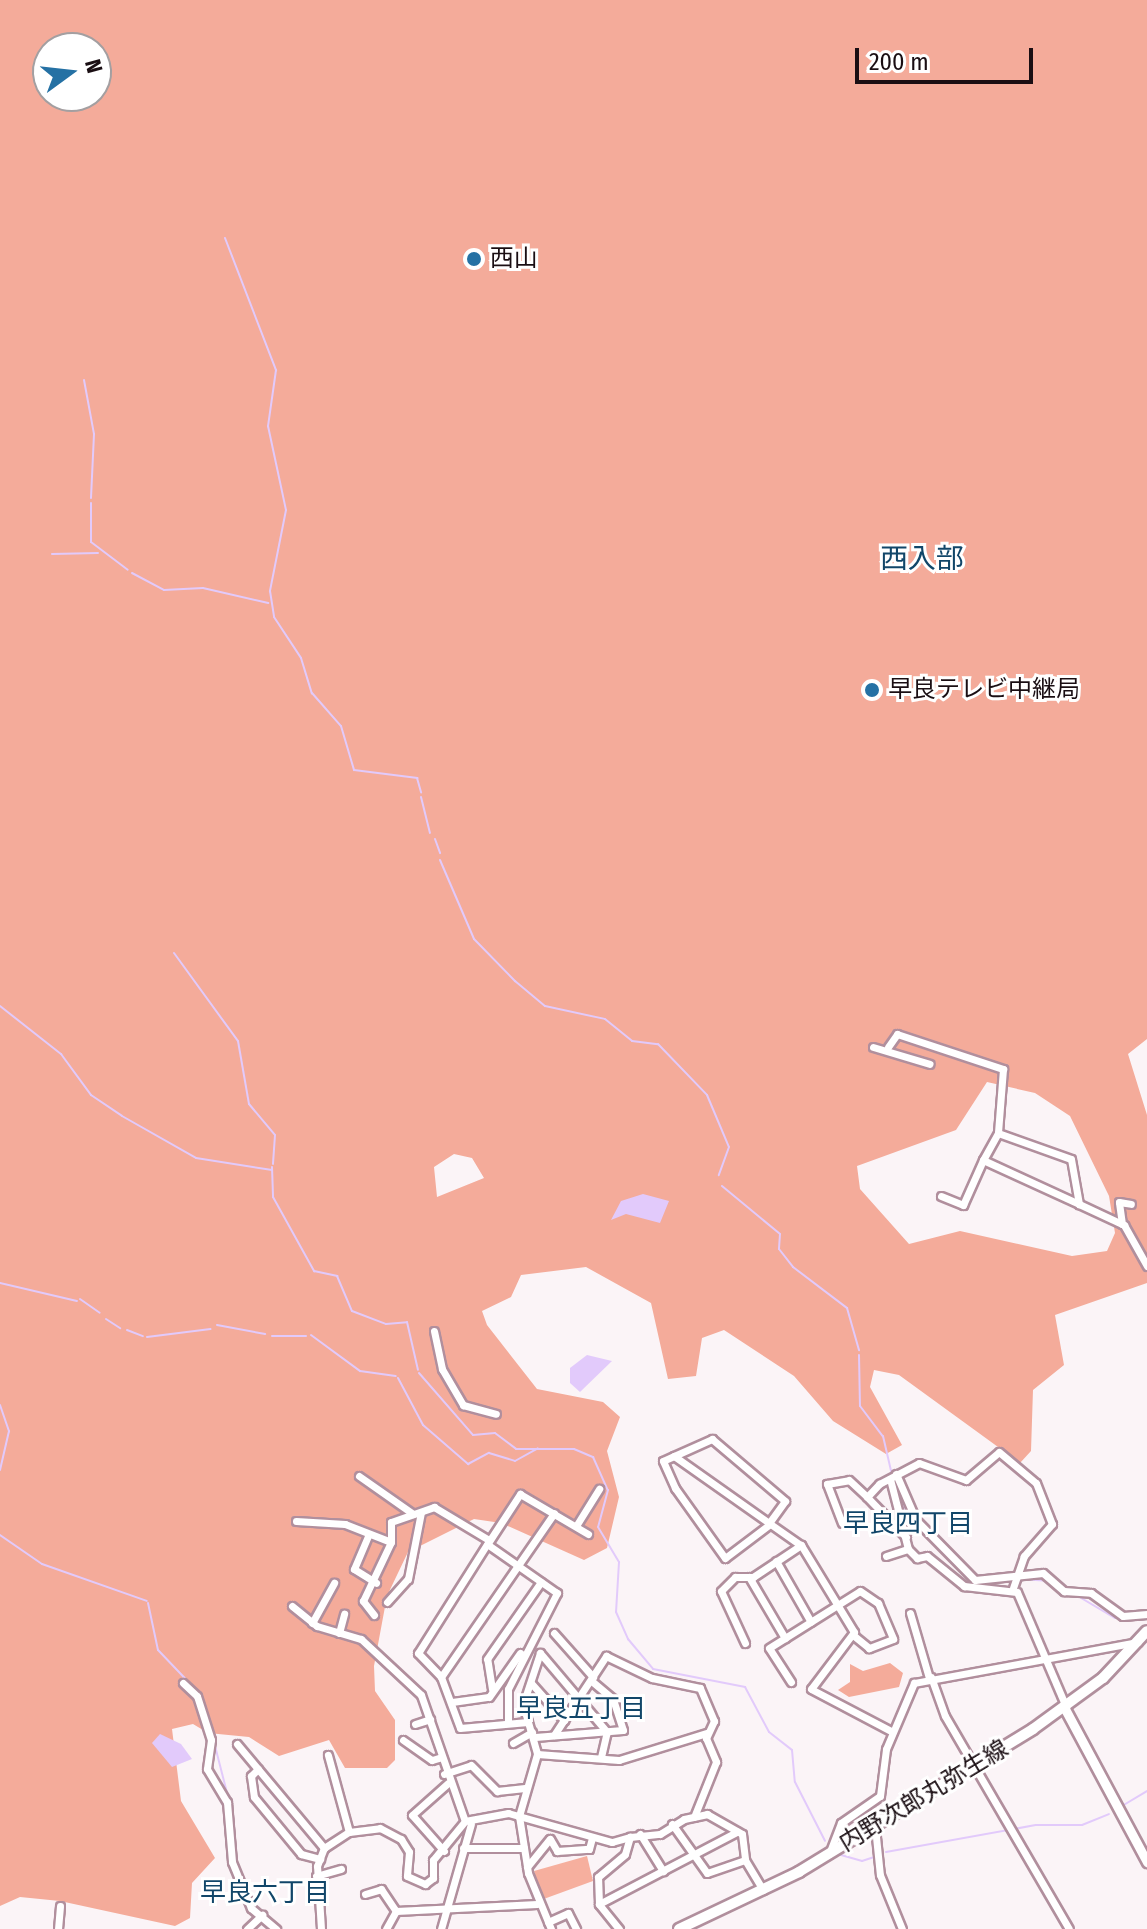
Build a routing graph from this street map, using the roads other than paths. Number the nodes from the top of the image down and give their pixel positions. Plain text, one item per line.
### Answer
1 (873, 1047) dead end
2 (888, 1047) junction
3 (930, 1064) dead end
4 (998, 1133) junction
5 (983, 1160) junction
6 (941, 1196) dead end
7 (1079, 1204) junction
8 (1131, 1204) dead end
9 (1122, 1224) junction
10 (1147, 1266) edge
11 (434, 1331) dead end
12 (496, 1414) dead end
13 (674, 1456) junction
14 (359, 1476) dead end
15 (893, 1476) junction
16 (599, 1489) dead end
17 (867, 1497) junction
18 (417, 1513) junction
19 (554, 1513) junction
20 (296, 1521) dead end
21 (770, 1523) junction
22 (842, 1523) dead end
23 (576, 1526) junction
24 (588, 1534) dead end
25 (368, 1536) junction
26 (906, 1537) junction
27 (391, 1542) junction
28 (488, 1542) junction
29 (801, 1545) junction
30 (908, 1549) junction
31 (886, 1556) dead end
32 (776, 1561) junction
33 (518, 1566) junction
34 (1019, 1573) junction
35 (749, 1577) junction
36 (541, 1582) junction
37 (334, 1583) dead end
38 (376, 1583) junction
39 (1013, 1588) junction
40 (387, 1602) dead end
41 (838, 1605) junction
42 (292, 1606) dead end
43 (910, 1613) dead end
44 (344, 1614) dead end
45 (1147, 1614) edge
46 (374, 1615) dead end
47 (811, 1622) junction
48 (312, 1623) junction
49 (1147, 1631) edge
50 (339, 1633) junction
51 (554, 1633) dead end
52 (853, 1635) junction
53 (785, 1638) junction
54 (1137, 1642) junction
55 (745, 1643) dead end
56 (520, 1653) dead end
57 (1050, 1661) junction
58 (441, 1677) junction
59 (930, 1678) junction
60 (593, 1679) junction
61 (791, 1682) dead end
62 (183, 1683) dead end
63 (531, 1683) junction
64 (492, 1689) junction
65 (578, 1701) junction
66 (452, 1702) junction
67 (1066, 1708) junction
68 (430, 1719) junction
69 (564, 1720) junction
70 (528, 1722) junction
71 (508, 1723) junction
72 (415, 1724) dead end
73 (891, 1731) junction
74 (607, 1732) junction
75 (707, 1733) junction
76 (533, 1735) junction
77 (554, 1735) junction
78 (403, 1740) dead end
79 (513, 1743) dead end
80 (237, 1744) dead end
81 (537, 1754) junction
82 (328, 1755) dead end
83 (442, 1757) junction
84 (601, 1757) junction
85 (973, 1766) junction
86 (258, 1769) junction
87 (444, 1774) junction
88 (448, 1783) junction
89 (525, 1788) junction
90 (519, 1816) junction
91 (694, 1817) junction
92 (468, 1822) junction
93 (672, 1824) junction
94 (875, 1827) junction
95 (349, 1832) junction
96 (737, 1832) junction
97 (640, 1834) junction
98 (630, 1837) junction
99 (592, 1838) junction
100 (324, 1848) junction
101 (463, 1848) junction
102 (524, 1848) junction
103 (444, 1851) junction
104 (829, 1854) junction
105 (693, 1855) junction
106 (320, 1859) junction
107 (745, 1860) junction
108 (1147, 1862) edge
109 (527, 1867) junction
110 (341, 1869) dead end
111 (663, 1871) junction
112 (316, 1876) junction
113 (763, 1890) junction
114 (365, 1894) dead end
115 (537, 1904) junction
116 (599, 1904) junction
117 (60, 1906) dead end
118 (443, 1910) junction
119 (396, 1911) junction
120 (262, 1915) junction
121 (549, 1926) edge
122 (58, 1929) edge
123 (247, 1929) edge
124 (276, 1929) edge
125 (321, 1929) edge
126 (386, 1929) edge
127 (441, 1929) edge
128 (576, 1929) edge
129 (619, 1929) edge
130 (679, 1929) edge
131 (902, 1929) edge
132 (1069, 1929) edge

1 - 2 street
2 - 3 street
2 - 4 street
4 - 5 street
4 - 7 street
5 - 6 street
5 - 7 street
7 - 9 street
8 - 9 street
9 - 10 street
11 - 12 street
13 - 21 street
13 - 21 street
13 - 21 street
14 - 18 street
15 - 17 street
15 - 26 street
15 - 34 street
15 - 34 street
16 - 23 street
17 - 22 street
17 - 26 street
18 - 27 street
18 - 28 street
18 - 40 street
19 - 23 street
19 - 28 street
19 - 33 street
20 - 25 street
21 - 29 street
23 - 24 street
25 - 27 street
25 - 38 street
26 - 30 street
27 - 38 street
28 - 33 street
28 - 58 street
29 - 32 street
29 - 41 street
30 - 31 street
30 - 39 street
32 - 35 street
32 - 47 street
33 - 36 street
33 - 58 street
34 - 39 street
34 - 45 street
35 - 53 street
35 - 55 street
36 - 64 street
36 - 71 street
37 - 48 street
38 - 46 street
39 - 57 street
41 - 47 street
41 - 52 street
41 - 52 street
42 - 48 street
43 - 59 street
44 - 50 street
47 - 53 street
48 - 50 street
49 - 54 main road, 内野次郎丸弥生線
50 - 68 street
51 - 60 street
52 - 73 street
53 - 61 street
54 - 57 street
54 - 67 main road, 内野次郎丸弥生線
56 - 64 street
57 - 59 street
57 - 67 street
58 - 66 street
59 - 73 street
59 - 85 street
60 - 65 street
60 - 74 street
60 - 75 street
62 - 120 street
63 - 65 street
63 - 69 street
63 - 70 street
64 - 66 street
65 - 69 street
65 - 74 street
66 - 71 street
67 - 85 main road, 内野次郎丸弥生線
67 - 108 street
68 - 72 street
68 - 83 street
69 - 77 street
70 - 71 street
70 - 76 street
73 - 104 street
74 - 77 street
74 - 84 street
75 - 84 street
75 - 91 street
76 - 77 street
76 - 79 street
76 - 81 street
78 - 83 street
80 - 86 street
81 - 84 street
81 - 89 street
82 - 95 street
83 - 87 street
85 - 94 main road, 内野次郎丸弥生線
85 - 132 street
86 - 100 street
86 - 106 street
87 - 88 street
87 - 89 street
88 - 92 street
88 - 103 street
89 - 90 street
90 - 92 street
90 - 99 street
90 - 102 street
91 - 93 street
91 - 96 street
92 - 101 street
92 - 103 street
93 - 97 street
93 - 105 street
94 - 104 main road, 内野次郎丸弥生線
94 - 131 street
95 - 100 street
95 - 103 street
96 - 105 street
96 - 107 street
97 - 98 street
97 - 111 street
98 - 99 street
98 - 116 street
99 - 109 street
100 - 106 street
101 - 102 street
101 - 118 street
102 - 109 street
104 - 113 main road, 内野次郎丸弥生線
105 - 107 street
105 - 111 street
106 - 112 street
107 - 113 street
109 - 115 street
110 - 112 street
111 - 116 street
112 - 125 street
113 - 130 main road, 内野次郎丸弥生線
114 - 119 street
115 - 118 street
115 - 121 street
116 - 129 street
117 - 122 street
118 - 119 street
118 - 127 street
119 - 126 street
120 - 123 street
120 - 124 street
121 - 128 street

